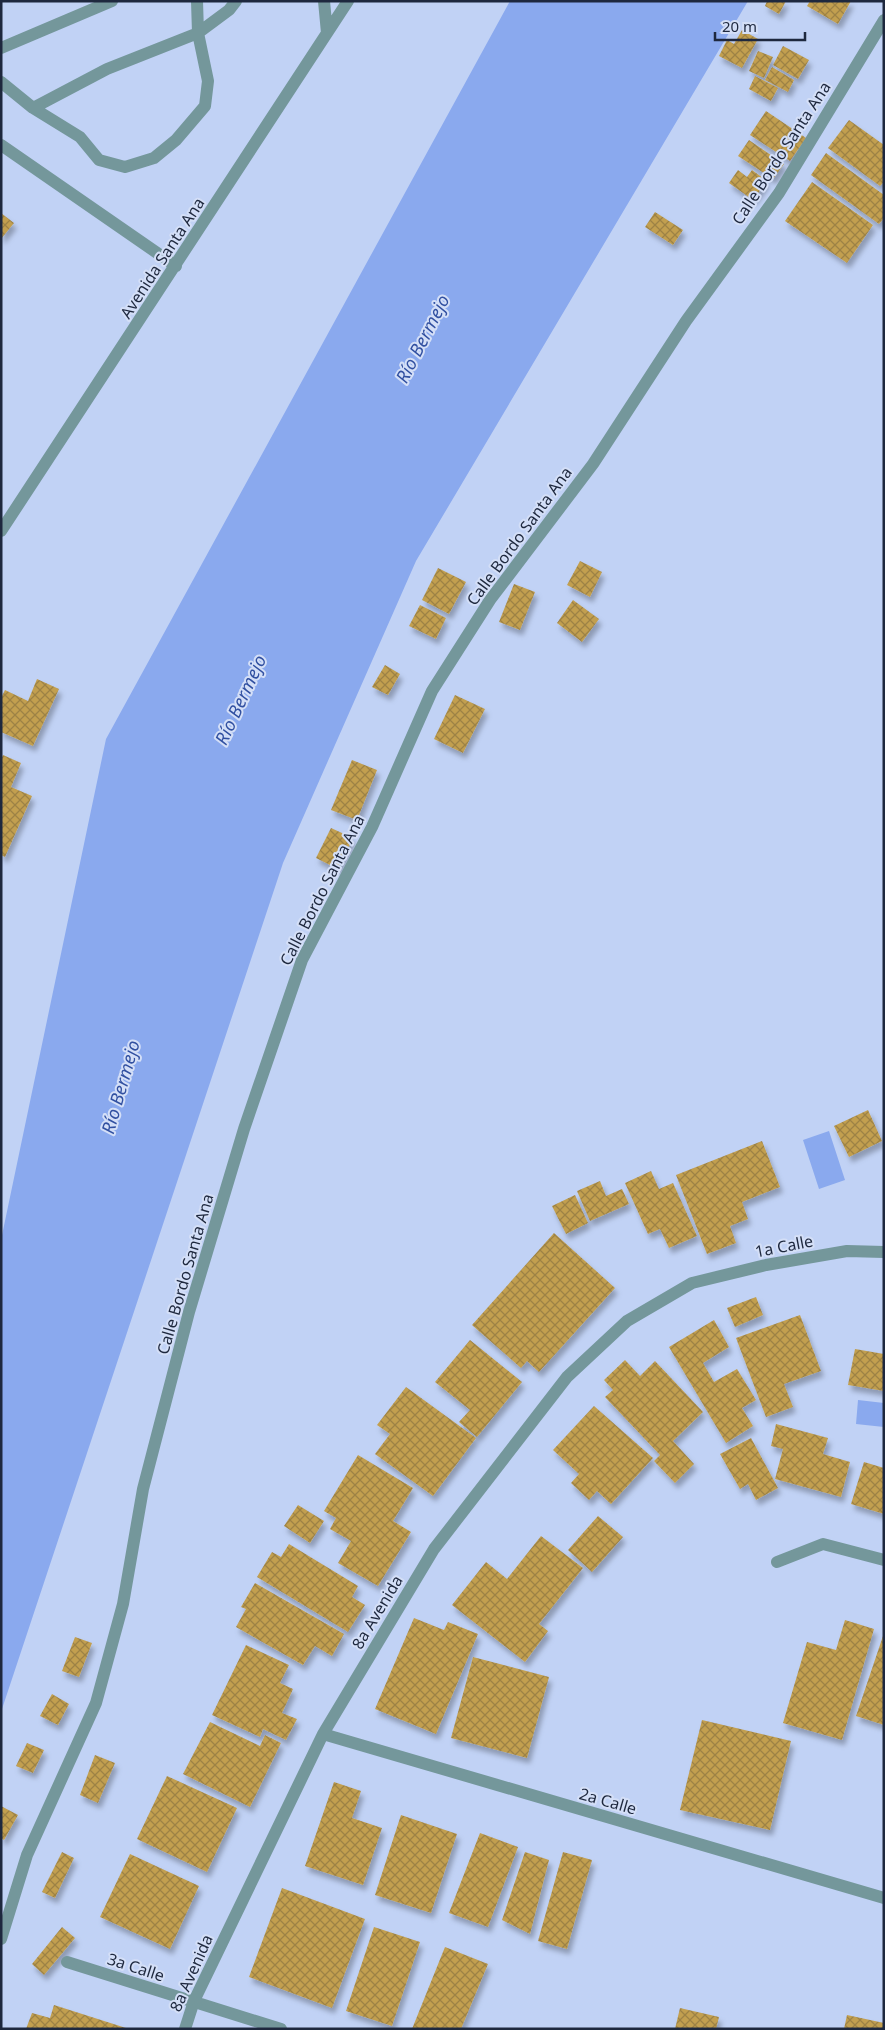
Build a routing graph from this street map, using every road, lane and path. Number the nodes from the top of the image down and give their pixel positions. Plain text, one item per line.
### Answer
1 (112, 1) edge
2 (198, 1) edge
3 (236, 1) edge
4 (324, 1) edge
5 (348, 1) edge
6 (884, 20) edge
7 (198, 33) junction
8 (327, 33) junction
9 (1, 48) edge
10 (1, 82) edge
11 (33, 108) junction
12 (1, 145) edge
13 (176, 266) junction
14 (1, 531) edge
15 (884, 1252) edge
16 (692, 1283) joint
17 (884, 1560) edge
18 (777, 1562) dead end
19 (323, 1734) junction
20 (884, 1898) edge
21 (1, 1939) edge
22 (67, 1962) dead end
23 (193, 2003) junction
24 (185, 2029) edge
25 (280, 2029) edge

1 - 9 street
2 - 7 street
3 - 7 street
4 - 8 street
5 - 8 street, Avenida Santa Ana
6 - 21 street, Calle Bordo Santa Ana
7 - 11 street
7 - 11 street
8 - 13 street, Avenida Santa Ana
10 - 11 street
12 - 13 street
13 - 14 street, Avenida Santa Ana
15 - 16 street, 1a Calle
16 - 19 street, 8a Avenida
17 - 18 street
19 - 20 street, 2a Calle
19 - 23 street, 8a Avenida
22 - 23 street, 3a Calle
23 - 24 street, 8a Avenida
23 - 25 street, 3a Calle

